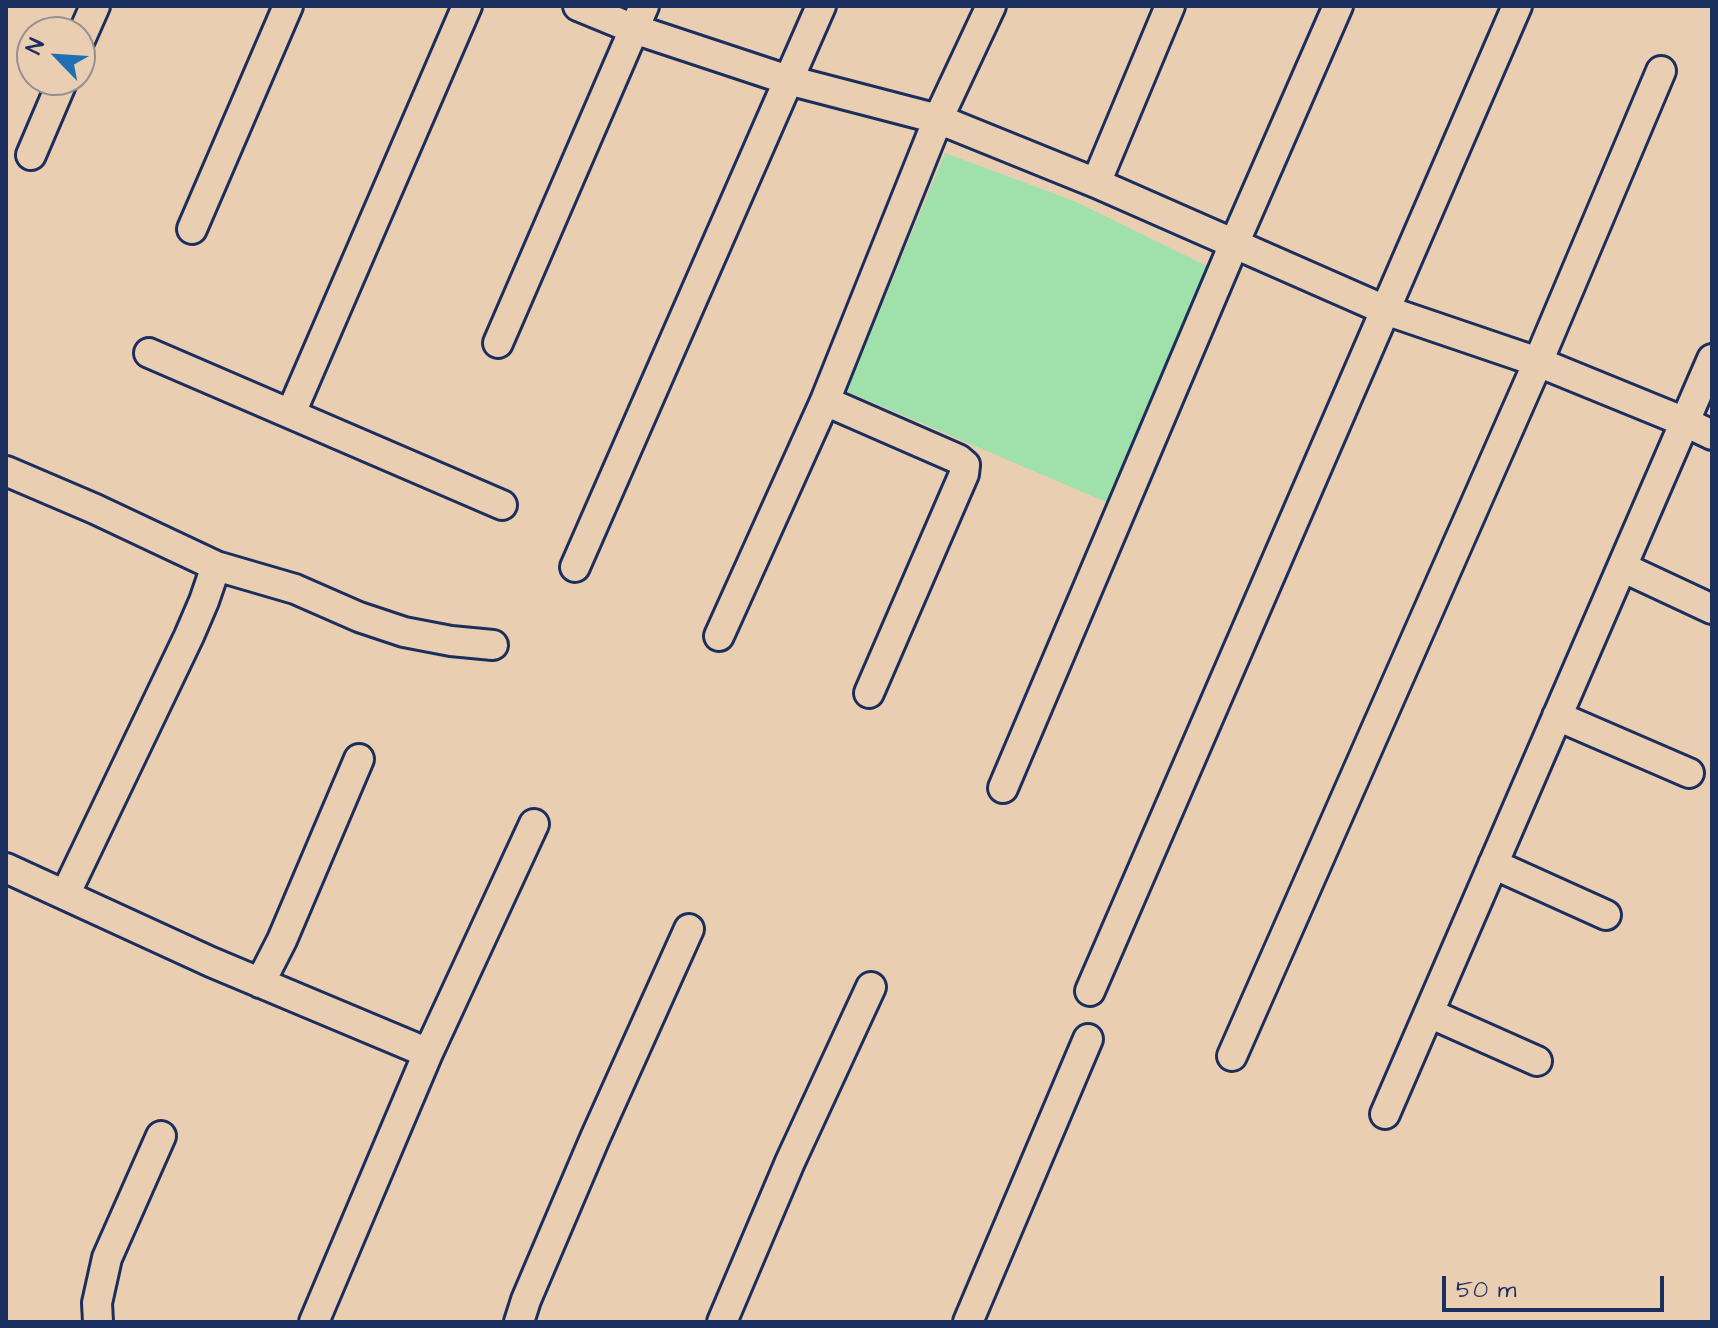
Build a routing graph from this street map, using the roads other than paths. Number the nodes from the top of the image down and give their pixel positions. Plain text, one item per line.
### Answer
1 (288, 6) edge
2 (467, 6) edge
3 (578, 6) edge
4 (821, 6) edge
5 (991, 6) edge
6 (1170, 6) edge
7 (1338, 6) edge
8 (1517, 6) edge
9 (639, 17) edge
10 (1661, 71) dead end
11 (788, 80) junction
12 (56, 96) edge
13 (938, 119) junction
14 (31, 155) dead end
15 (1096, 183) junction
16 (192, 229) dead end
17 (1234, 244) junction
18 (1385, 310) junction
19 (498, 343) dead end
20 (149, 353) dead end
21 (1712, 359) edge
22 (1538, 362) junction
23 (825, 401) junction
24 (291, 413) junction
25 (1685, 422) junction
26 (1712, 435) edge
27 (6, 471) edge
28 (502, 505) dead end
29 (216, 566) junction
30 (575, 567) dead end
31 (1622, 567) junction
32 (1712, 609) edge
33 (719, 636) dead end
34 (493, 645) dead end
35 (869, 693) dead end
36 (1557, 716) junction
37 (359, 759) dead end
38 (1689, 773) dead end
39 (1003, 788) dead end
40 (534, 824) dead end
41 (1493, 864) junction
42 (8, 874) edge
43 (65, 895) junction
44 (1606, 915) dead end
45 (689, 929) dead end
46 (260, 983) junction
47 (871, 987) dead end
48 (1090, 991) dead end
49 (1429, 1013) junction
50 (1088, 1039) dead end
51 (428, 1053) junction
52 (1232, 1056) dead end
53 (1537, 1061) dead end
54 (1385, 1114) dead end
55 (161, 1136) dead end
56 (98, 1322) edge
57 (314, 1322) edge
58 (519, 1322) edge
59 (722, 1322) edge
60 (968, 1322) edge

1 - 16 street
2 - 24 street
3 - 9 street
4 - 11 street
5 - 13 street
6 - 15 street
7 - 17 street
8 - 18 street
9 - 11 street
9 - 19 street
10 - 22 street
11 - 13 street
11 - 30 street
12 - 14 street
13 - 15 street
13 - 23 street
15 - 17 street
17 - 18 street
17 - 39 street
18 - 22 street
18 - 48 street
20 - 24 street
21 - 25 street
22 - 25 street
22 - 52 street
23 - 33 street
23 - 35 street
24 - 28 street
25 - 26 street
25 - 31 street
27 - 29 street
29 - 34 street
29 - 43 street
31 - 32 street
31 - 36 street
36 - 38 street
36 - 41 street
37 - 46 street
40 - 51 street
41 - 44 street
41 - 49 street
42 - 43 street
43 - 46 street
45 - 58 street
46 - 51 street
47 - 59 street
49 - 53 street
49 - 54 street
50 - 60 street
51 - 57 street
55 - 56 street

